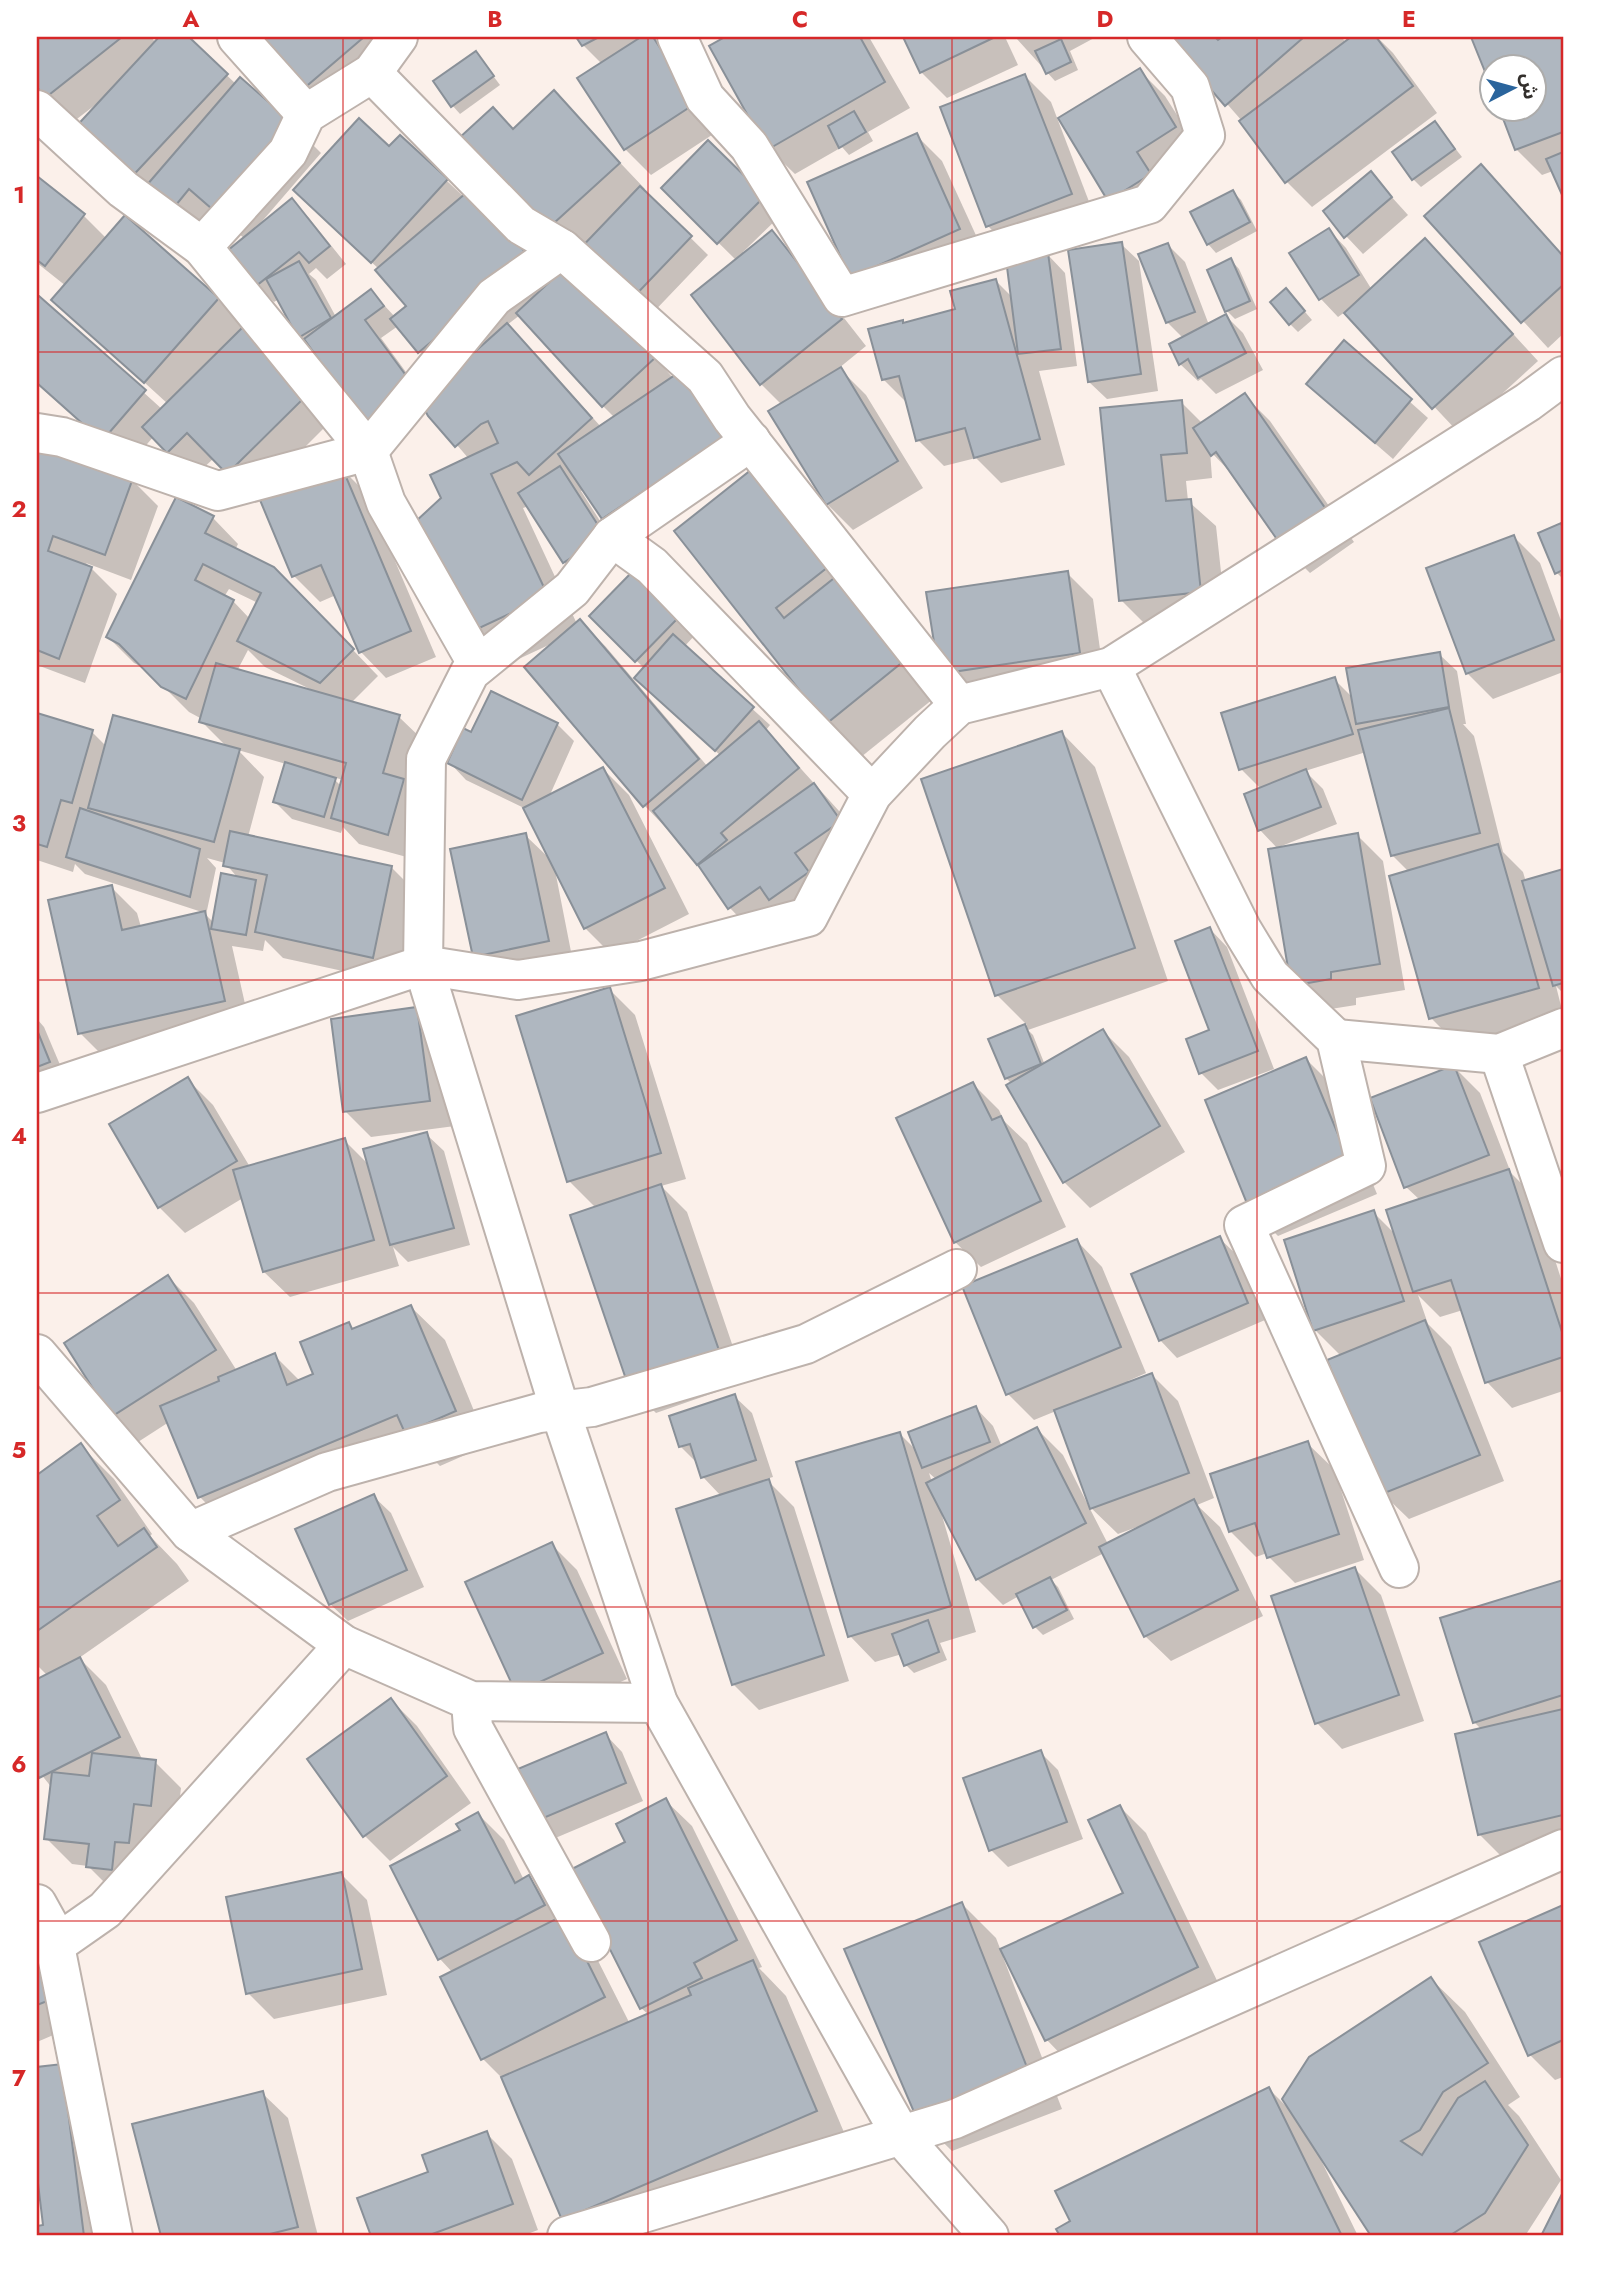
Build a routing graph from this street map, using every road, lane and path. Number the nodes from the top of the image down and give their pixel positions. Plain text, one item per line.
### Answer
1 (237, 37) edge
2 (398, 37) edge
3 (677, 37) edge
4 (1147, 37) edge
5 (372, 73) junction
6 (37, 110) edge
7 (306, 114) junction
8 (202, 247) junction
9 (562, 249) junction
10 (1563, 376) edge
11 (37, 433) edge
12 (751, 441) junction
13 (368, 451) junction
14 (612, 537) junction
15 (478, 665) junction
16 (1111, 667) junction
17 (959, 705) junction
18 (872, 794) junction
19 (423, 965) junction
20 (1563, 1027) edge
21 (1336, 1039) junction
22 (1499, 1054) junction
23 (37, 1093) edge
24 (1563, 1243) edge
25 (957, 1269) dead end
26 (37, 1354) edge
27 (560, 1410) junction
28 (190, 1532) junction
29 (1399, 1568) dead end
30 (344, 1645) junction
31 (471, 1701) junction
32 (658, 1703) junction
33 (1563, 1849) edge
34 (37, 1904) edge
35 (591, 1942) dead end
36 (55, 1945) junction
37 (902, 2137) junction
38 (113, 2236) edge
39 (567, 2236) edge
40 (989, 2236) edge

1 - 7 street
2 - 5 street
3 - 4 street
5 - 7 street
5 - 9 street
6 - 8 street
7 - 8 street
8 - 13 street
9 - 12 street
9 - 13 street
10 - 16 street
11 - 13 street
12 - 14 street
12 - 17 street
13 - 15 street
14 - 15 street
14 - 18 street
15 - 19 street
16 - 17 street
16 - 21 street
17 - 18 street
18 - 19 street
19 - 23 street
19 - 27 street
20 - 22 street
21 - 22 street
21 - 29 street
22 - 24 street
25 - 27 street
26 - 28 street
27 - 28 street
27 - 32 street
28 - 30 street
30 - 31 street
30 - 36 street
31 - 32 street
31 - 35 street
32 - 37 street
33 - 37 street
34 - 36 street
36 - 38 street
37 - 39 street
37 - 40 street

